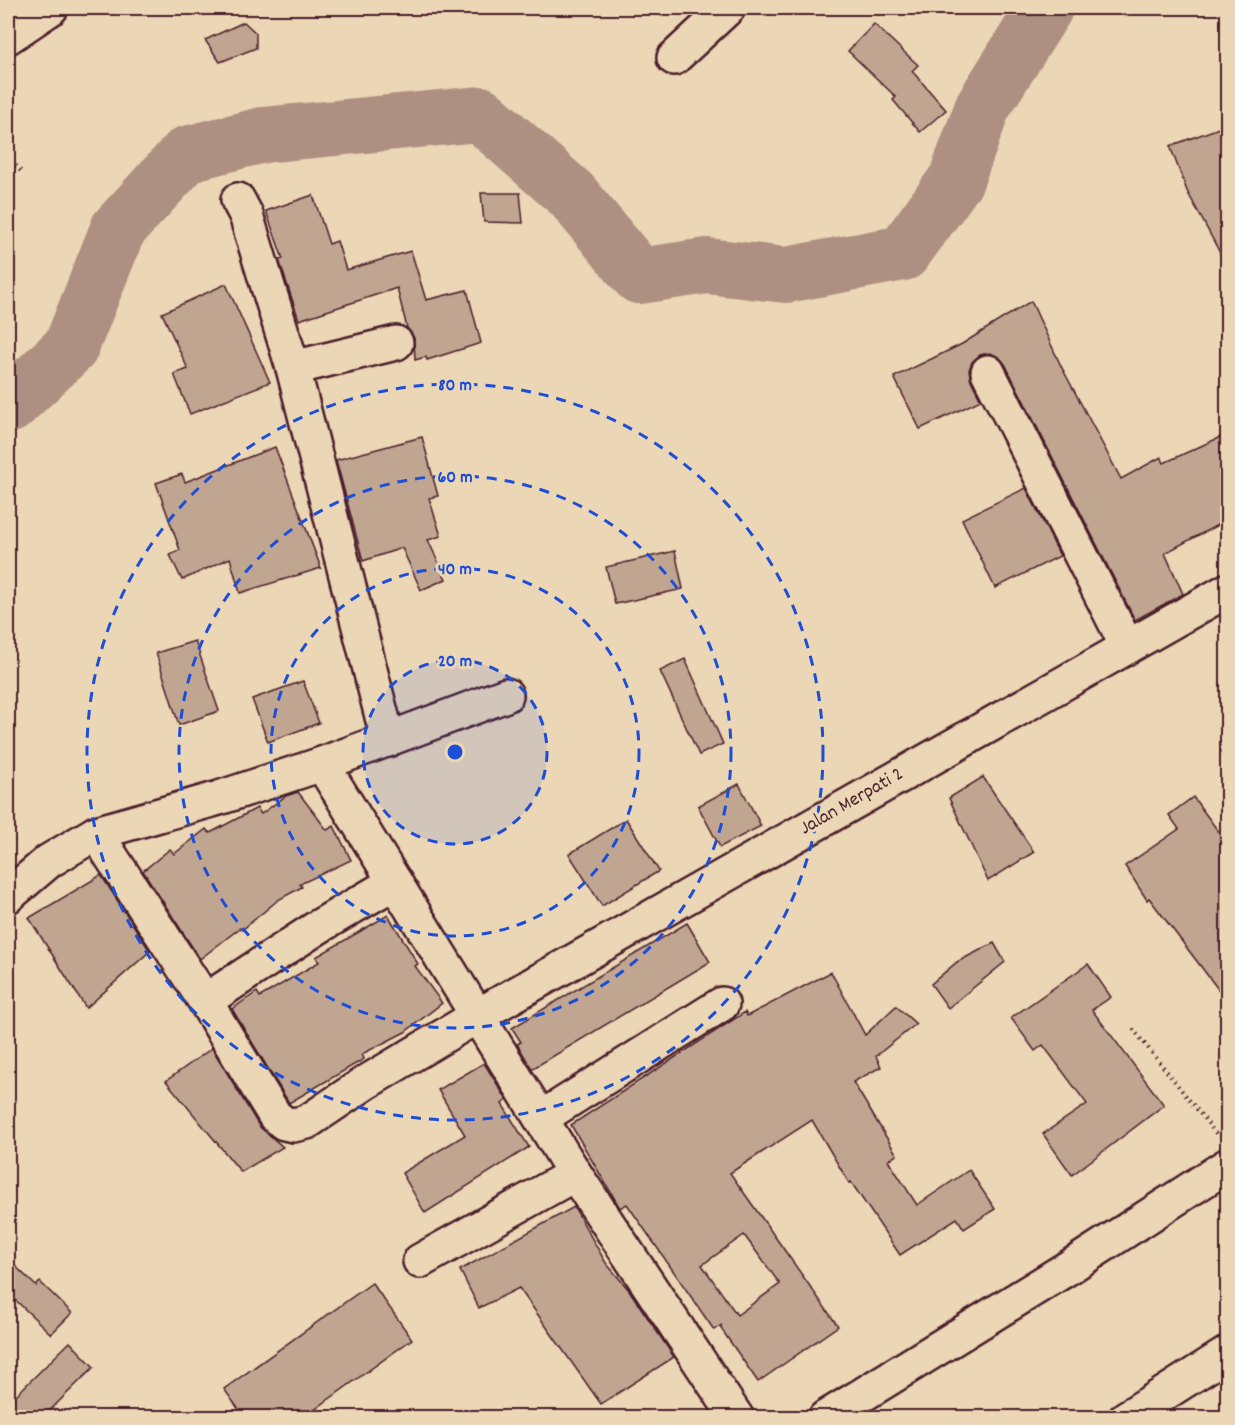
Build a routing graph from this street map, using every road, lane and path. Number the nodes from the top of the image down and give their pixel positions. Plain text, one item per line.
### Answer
1 (51, 8) edge
2 (728, 8) edge
3 (8, 37) edge
4 (674, 58) dead end
5 (8, 156) edge
6 (23, 174) dead end
7 (238, 200) dead end
8 (396, 343) dead end
9 (293, 368) junction
10 (988, 372) dead end
11 (1227, 590) edge
12 (1127, 645) junction
13 (506, 695) dead end
14 (388, 740) junction
15 (322, 764) junction
16 (96, 833) junction
17 (395, 882) junction
18 (8, 896) edge
19 (205, 1001) junction
20 (722, 1004) dead end
21 (477, 1016) junction
22 (1134, 1029) dead end
23 (541, 1118) junction
24 (1224, 1152) edge
25 (575, 1174) junction
26 (420, 1261) dead end
27 (1227, 1353) edge
28 (737, 1418) edge
29 (825, 1418) edge
30 (1126, 1418) edge

1 - 3 street
2 - 4 street
5 - 6 path
7 - 9 street
8 - 9 street
9 - 14 street
10 - 12 street
11 - 12 street, Jalan Merpati 2
12 - 21 street, Jalan Merpati 2
13 - 14 street
14 - 15 street
15 - 16 street
15 - 17 street
16 - 18 street
16 - 19 street, Jalan Merpati 2
17 - 19 street
17 - 21 street
19 - 21 street, Jalan Merpati 2
20 - 23 street
21 - 23 street
22 - 24 path
23 - 25 street
24 - 29 street
25 - 26 street
25 - 28 street
27 - 30 street

